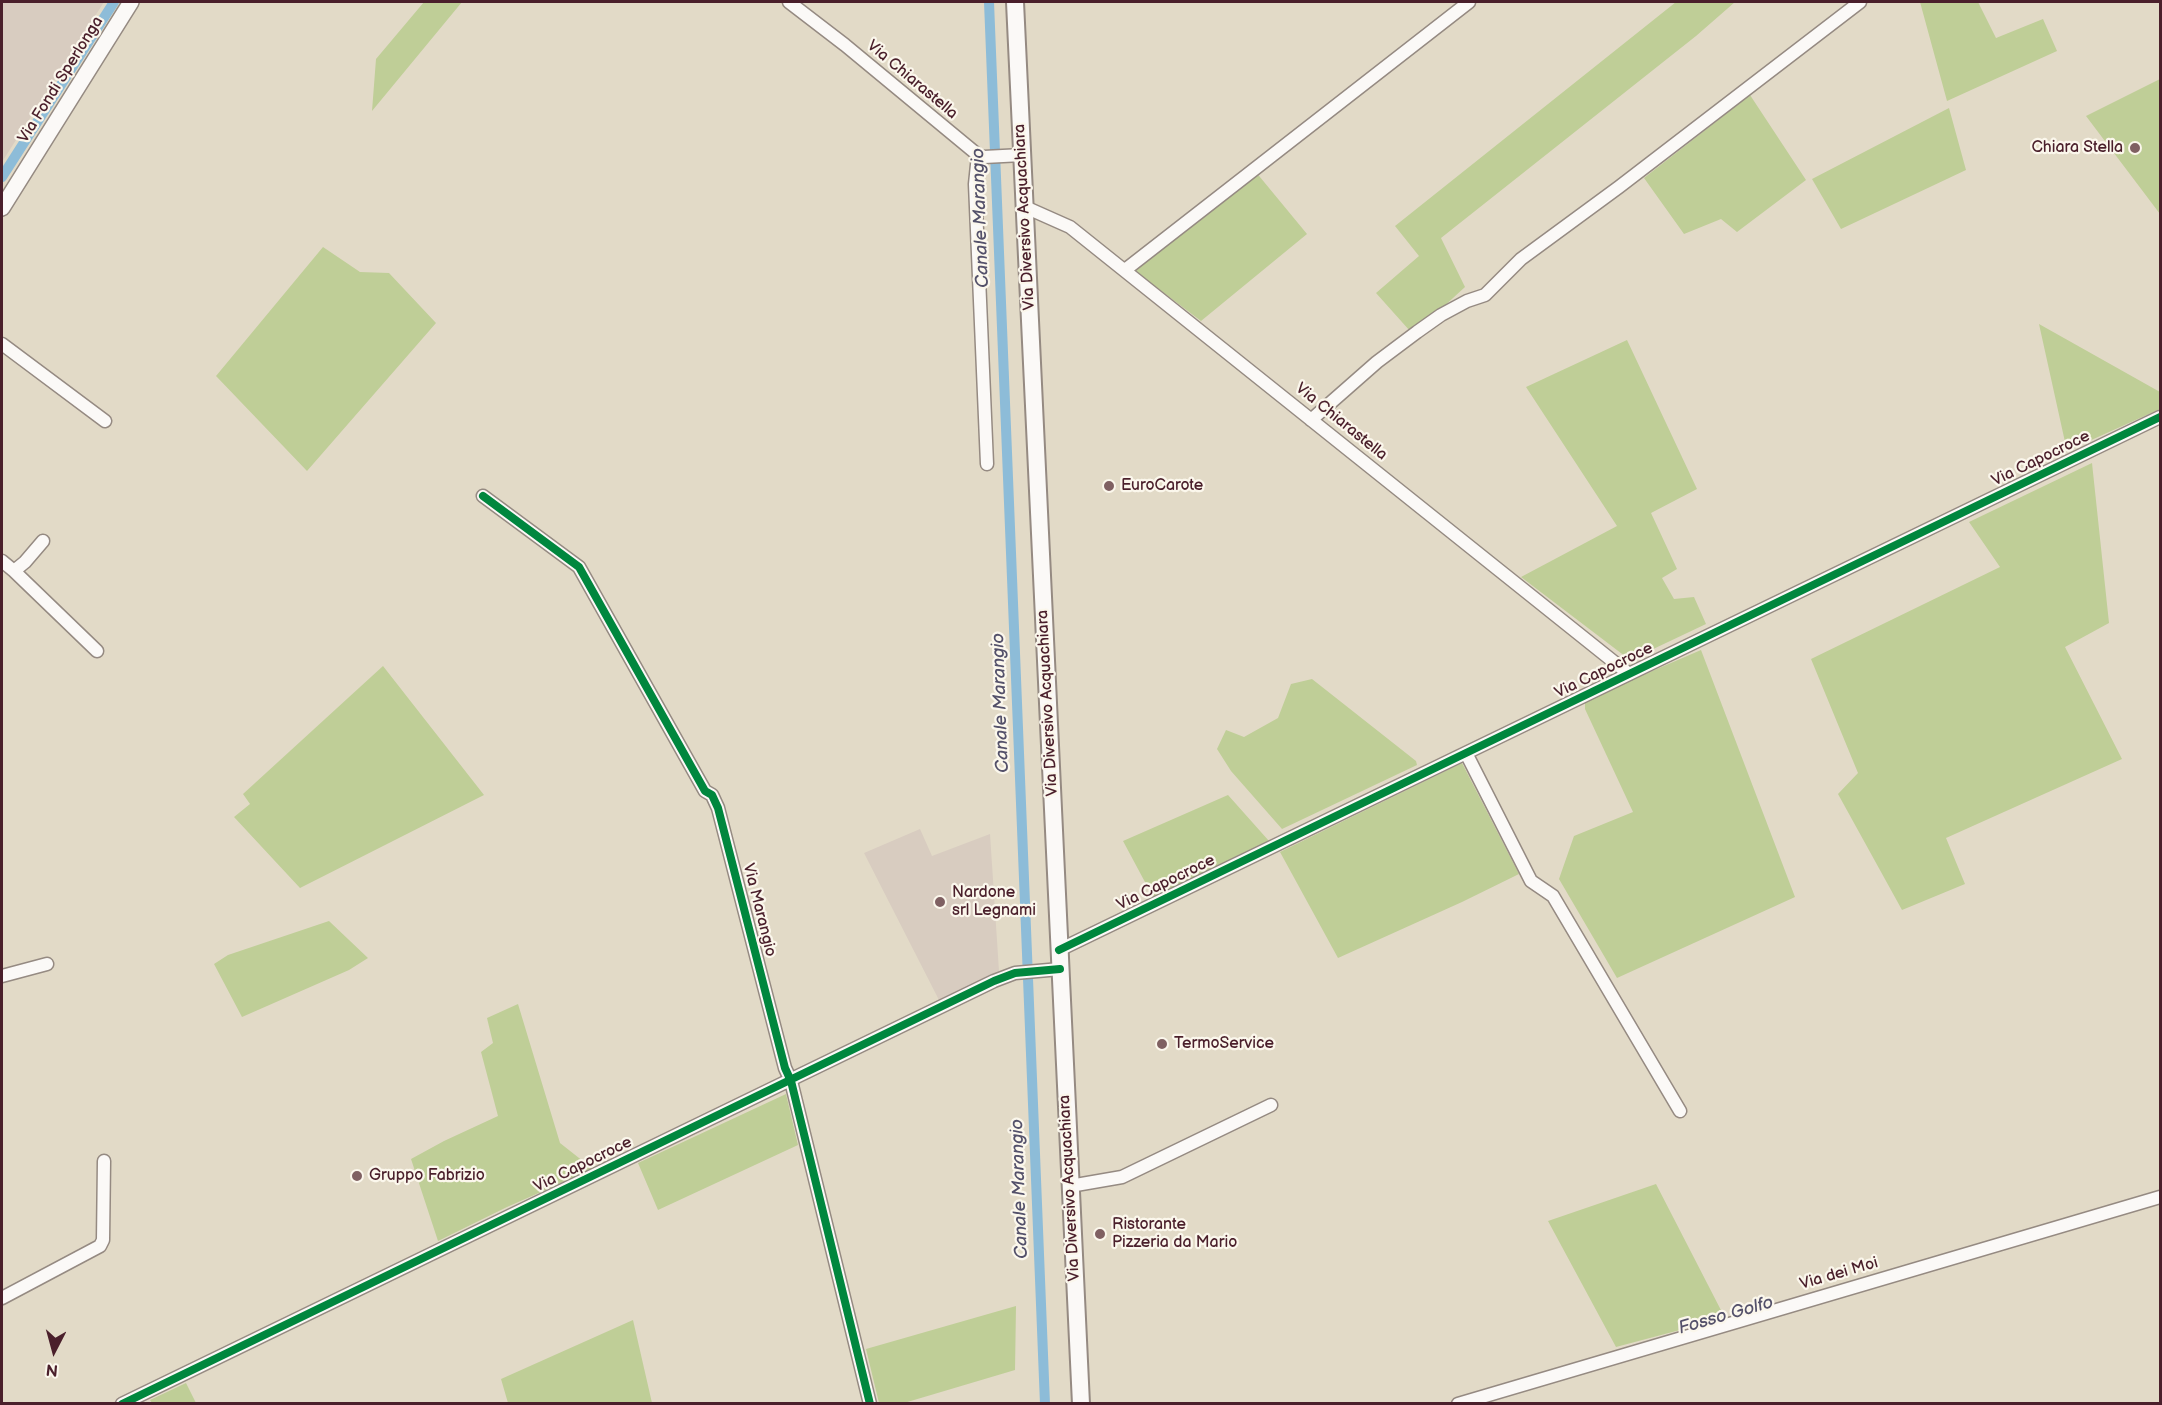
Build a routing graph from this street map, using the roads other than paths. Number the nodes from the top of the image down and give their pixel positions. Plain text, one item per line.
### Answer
1 (131, 2) edge
2 (789, 2) edge
3 (1015, 2) edge
4 (1469, 2) edge
5 (1860, 2) edge
6 (1015, 155) junction
7 (981, 156) junction
8 (1025, 207) junction
9 (2, 208) edge
10 (1125, 270) junction
11 (2, 344) edge
12 (2160, 417) edge
13 (1311, 420) junction
14 (105, 421) dead end
15 (987, 464) dead end
16 (483, 496) dead end
17 (43, 541) dead end
18 (2, 561) edge
19 (14, 571) junction
20 (97, 651) dead end
21 (1629, 674) junction
22 (1466, 753) junction
23 (1059, 950) junction
24 (47, 964) dead end
25 (1055, 970) junction
26 (2, 976) edge
27 (791, 1081) junction
28 (1271, 1105) dead end
29 (1680, 1111) dead end
30 (104, 1161) dead end
31 (1070, 1186) junction
32 (2160, 1197) edge
33 (2, 1298) edge
34 (122, 1404) edge
35 (870, 1404) edge
36 (1081, 1404) edge
37 (1458, 1404) edge

1 - 9 street, Via Fondi Sperlonga
2 - 7 street, Via Chiarastella
3 - 6 main road, Via Diversivo Acquachiara
4 - 10 street
5 - 13 street
6 - 7 street
6 - 8 main road, Via Diversivo Acquachiara
7 - 15 street
8 - 10 street, Via Chiarastella
8 - 23 main road, Via Diversivo Acquachiara
10 - 13 street, Via Chiarastella
11 - 14 street
12 - 21 street, Via Capocroce
13 - 21 street, Via Chiarastella
16 - 27 street, Via Marangio
17 - 19 street
18 - 19 street
19 - 20 street
21 - 22 street, Via Capocroce
22 - 23 street, Via Capocroce
22 - 29 street
23 - 25 main road, Via Diversivo Acquachiara
24 - 26 street
25 - 27 street, Via Capocroce
25 - 31 main road, Via Diversivo Acquachiara
27 - 34 street, Via Capocroce
27 - 35 street, Via Marangio
28 - 31 street
30 - 33 street
31 - 36 main road, Via Diversivo Acquachiara
32 - 37 street, Via dei Moi

